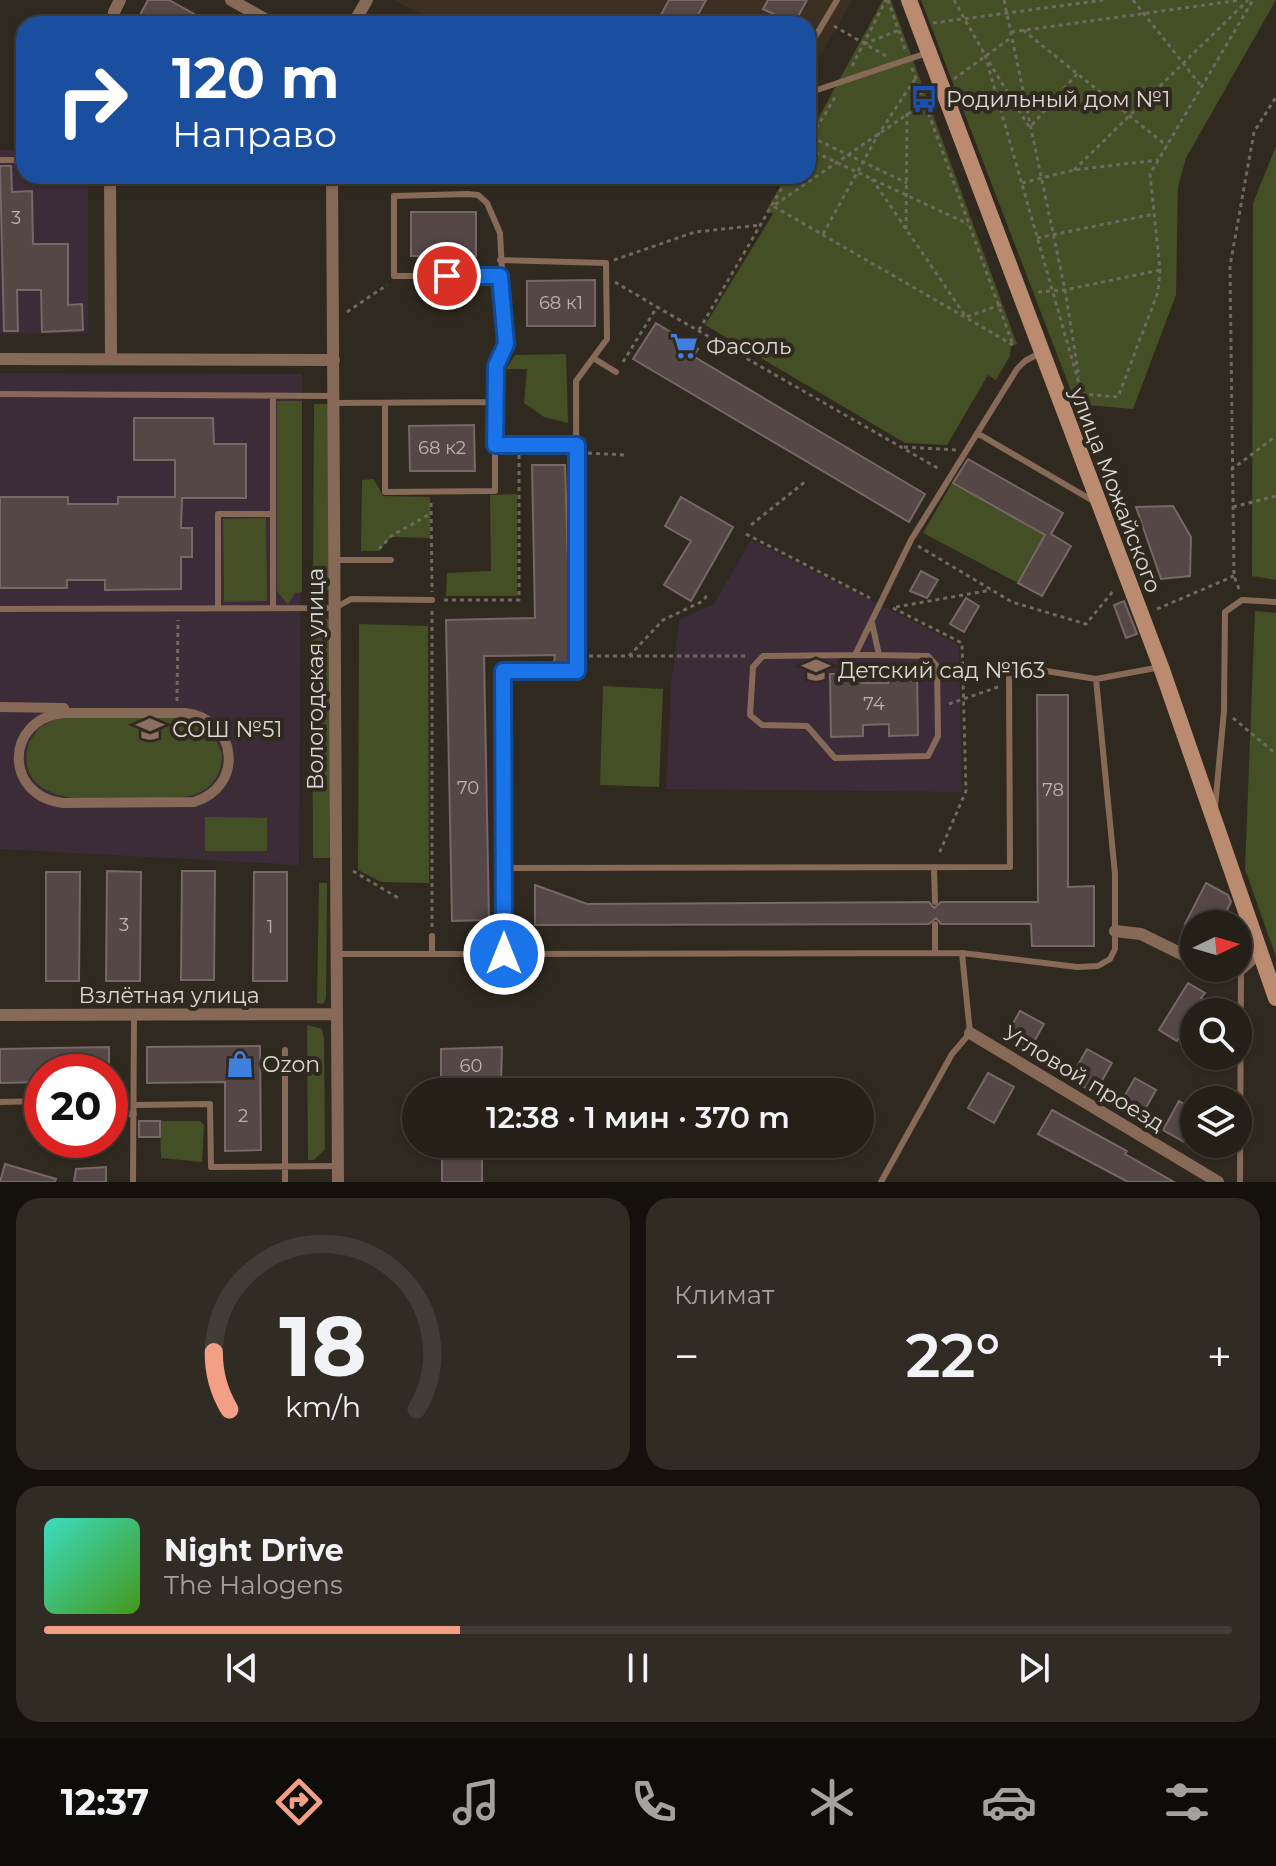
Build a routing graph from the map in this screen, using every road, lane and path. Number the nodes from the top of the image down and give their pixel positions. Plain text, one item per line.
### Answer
1 (231, 0) edge
2 (837, 0) edge
3 (888, 0) edge
4 (909, 0) edge
5 (1004, 0) edge
6 (1104, 0) edge
7 (1133, 0) edge
8 (1241, 0) edge
9 (1251, 0) edge
10 (955, 2) edge
11 (1144, 13) junction
12 (1007, 14) junction
13 (260, 16) edge
14 (963, 20) junction
15 (824, 21) junction
16 (899, 30) junction
17 (1023, 30) junction
18 (1012, 34) junction
19 (816, 35) edge
20 (864, 44) junction
21 (927, 53) junction
22 (985, 55) junction
23 (909, 60) junction
24 (900, 63) junction
25 (1183, 63) junction
26 (1077, 74) junction
27 (915, 78) junction
28 (941, 87) junction
29 (1202, 87) junction
30 (816, 90) edge
31 (1276, 97) edge
32 (924, 103) junction
33 (907, 113) junction
34 (1129, 115) junction
35 (1031, 125) junction
36 (1032, 132) junction
37 (878, 135) junction
38 (816, 139) edge
39 (1167, 146) junction
40 (816, 152) edge
41 (849, 155) junction
42 (1158, 160) junction
43 (838, 162) junction
44 (864, 163) junction
45 (1074, 170) junction
46 (859, 173) junction
47 (816, 177) edge
48 (872, 179) junction
49 (1042, 179) junction
50 (907, 183) junction
51 (1022, 183) junction
52 (110, 184) edge
53 (332, 184) edge
54 (384, 184) edge
55 (785, 184) edge
56 (806, 184) edge
57 (394, 196) junction
58 (906, 196) junction
59 (773, 206) junction
60 (1154, 214) junction
61 (968, 224) junction
62 (761, 225) junction
63 (906, 230) junction
64 (823, 234) junction
65 (1054, 235) junction
66 (1037, 238) junction
67 (500, 260) junction
68 (606, 263) junction
69 (1160, 270) junction
70 (394, 276) junction
71 (500, 276) junction
72 (607, 277) junction
73 (1052, 290) junction
74 (1065, 290) junction
75 (1034, 292) dead end
76 (1001, 305) junction
77 (657, 307) junction
78 (966, 317) junction
79 (333, 321) junction
80 (699, 330) junction
81 (1040, 353) junction
82 (593, 358) junction
83 (0, 359) edge
84 (111, 359) junction
85 (334, 360) junction
86 (616, 372) joint
87 (0, 394) edge
88 (1082, 394) junction
89 (273, 396) junction
90 (334, 400) junction
91 (494, 402) junction
92 (385, 403) junction
93 (977, 433) junction
94 (1276, 436) edge
95 (495, 445) junction
96 (519, 445) junction
97 (901, 446) junction
98 (577, 448) junction
99 (960, 450) dead end
100 (624, 455) dead end
101 (1231, 470) junction
102 (951, 475) junction
103 (806, 481) dead end
104 (431, 491) junction
105 (1276, 496) edge
106 (1099, 504) junction
107 (1232, 507) junction
108 (432, 513) junction
109 (273, 514) junction
110 (751, 525) dead end
111 (746, 534) dead end
112 (911, 540) junction
113 (335, 560) junction
114 (369, 560) junction
115 (391, 560) dead end
116 (1234, 576) junction
117 (991, 590) junction
118 (1114, 590) dead end
119 (707, 595) dead end
120 (432, 600) junction
121 (1242, 600) junction
122 (1276, 602) edge
123 (881, 603) junction
124 (218, 608) junction
125 (273, 608) junction
126 (335, 608) junction
127 (893, 608) junction
128 (0, 609) edge
129 (178, 609) junction
130 (1154, 611) dead end
131 (872, 623) junction
132 (855, 655) junction
133 (879, 655) junction
134 (577, 656) junction
135 (629, 656) junction
136 (763, 656) junction
137 (1161, 667) junction
138 (1096, 679) junction
139 (1010, 683) junction
140 (965, 699) junction
141 (0, 707) edge
142 (938, 707) junction
143 (186, 710) junction
144 (1224, 711) junction
145 (1276, 754) edge
146 (1213, 822) junction
147 (934, 867) junction
148 (503, 868) junction
149 (353, 871) dead end
150 (400, 899) dead end
151 (935, 902) dead end
152 (935, 924) dead end
153 (1115, 931) junction
154 (432, 936) joint
155 (1260, 952) junction
156 (935, 953) junction
157 (962, 953) junction
158 (1180, 953) edge
159 (337, 954) junction
160 (432, 954) junction
161 (504, 954) junction
162 (1252, 959) edge
163 (1241, 982) edge
164 (1276, 998) edge
165 (337, 1014) junction
166 (0, 1015) edge
167 (134, 1015) junction
168 (970, 1033) junction
169 (285, 1050) dead end
170 (24, 1101) edge
171 (0, 1102) edge
172 (134, 1105) junction
173 (128, 1114) edge
174 (134, 1114) junction
175 (285, 1166) junction
176 (338, 1166) junction
177 (133, 1182) edge
178 (285, 1182) edge
179 (338, 1182) edge
180 (881, 1182) edge
181 (1218, 1182) edge
182 (1240, 1182) edge

1 - 13 street
2 - 15 lane
3 - 16 path
4 - 21 main road, улица Можайского
5 - 12 path
6 - 12 path
7 - 11 path
8 - 11 path
9 - 25 path
9 - 29 path
10 - 14 path
11 - 17 path
11 - 25 path
12 - 14 path
12 - 18 path
14 - 22 path
15 - 19 lane
15 - 20 path
16 - 20 path
16 - 23 path
17 - 18 path
17 - 26 path
18 - 22 path
18 - 35 path
20 - 24 path
21 - 23 lane
21 - 28 main road, улица Можайского
22 - 28 path
22 - 36 path
22 - 51 path
23 - 24 lane
23 - 27 path
24 - 30 lane
25 - 29 path
25 - 34 path
26 - 34 path
26 - 35 path
27 - 32 path
27 - 37 path
28 - 81 main road, улица Можайского
29 - 39 path
31 - 101 path
32 - 33 path
32 - 61 path
33 - 37 path
33 - 50 path
34 - 39 path
34 - 45 path
35 - 36 path
36 - 49 path
37 - 41 path
37 - 44 path
38 - 41 path
39 - 42 path
40 - 43 path
41 - 43 path
41 - 44 path
42 - 45 path
42 - 60 path
43 - 46 path
43 - 47 path
44 - 46 path
44 - 50 path
45 - 49 path
46 - 48 path
46 - 64 path
48 - 58 path
48 - 63 path
49 - 51 path
49 - 65 path
50 - 58 path
51 - 66 path
52 - 84 street
53 - 79 street, Вологодская улица
54 - 57 path
55 - 59 path
56 - 59 path
57 - 67 lane
57 - 70 lane
58 - 61 path
58 - 63 path
59 - 62 path
59 - 64 path
60 - 65 path
60 - 69 path
61 - 76 path
62 - 68 path
62 - 80 path
63 - 78 path
64 - 78 path
65 - 66 path
65 - 74 path
66 - 73 path
67 - 68 lane
67 - 71 lane
68 - 72 lane
69 - 74 path
69 - 88 path
70 - 71 lane
70 - 79 path
71 - 91 lane
72 - 77 path
72 - 82 lane
73 - 74 path
73 - 75 path
73 - 88 path
74 - 88 path
76 - 78 path
76 - 78 path
77 - 80 path
77 - 86 path
79 - 85 street, Вологодская улица
80 - 97 path
81 - 93 lane
81 - 106 main road, улица Можайского
82 - 86 lane
82 - 98 lane
83 - 84 street
84 - 85 street
85 - 90 street, Вологодская улица
87 - 89 lane
89 - 90 lane
89 - 109 lane
90 - 92 lane
90 - 113 street, Вологодская улица
91 - 92 lane
91 - 95 lane
92 - 104 lane
93 - 102 lane
93 - 106 lane
94 - 101 path
95 - 96 lane
95 - 104 lane
96 - 98 lane
96 - 120 path
97 - 99 path
97 - 102 path
98 - 100 path
98 - 134 lane
101 - 107 path
102 - 112 lane
103 - 110 path
104 - 108 path
105 - 107 path
106 - 137 main road, улица Можайского
107 - 116 path
108 - 114 path
108 - 120 path
109 - 124 lane
109 - 125 lane
111 - 123 path
112 - 117 path
112 - 123 lane
113 - 114 lane
113 - 126 street, Вологодская улица
114 - 115 lane
116 - 121 path
116 - 130 path
117 - 118 path
117 - 127 path
119 - 135 path
120 - 126 lane
120 - 154 path
121 - 122 lane
121 - 144 lane
123 - 127 path
123 - 131 lane
124 - 125 lane
124 - 129 lane
125 - 126 lane
126 - 159 street, Вологодская улица
127 - 140 path
128 - 129 lane
129 - 143 path
131 - 132 lane
131 - 133 lane
132 - 133 lane
132 - 136 lane
133 - 142 lane
134 - 135 path
134 - 148 lane
135 - 136 path
136 - 142 lane
137 - 138 lane
137 - 146 main road, улица Можайского
138 - 139 lane
138 - 153 lane
139 - 140 path
139 - 147 lane
140 - 142 path
140 - 147 path
141 - 143 street
143 - 143 street
144 - 145 path
144 - 146 lane
146 - 155 main road, улица Можайского
147 - 148 lane
147 - 151 lane
148 - 161 lane
149 - 150 path
152 - 156 lane
153 - 157 lane
153 - 158 street
154 - 160 lane
155 - 162 street
155 - 164 main road, улица Можайского
156 - 157 lane
156 - 161 lane
157 - 168 lane
159 - 160 lane
159 - 165 street, Вологодская улица
160 - 161 lane
163 - 182 lane
165 - 167 street, Взлётная улица
165 - 176 street, Вологодская улица
166 - 167 street, Взлётная улица
167 - 172 lane
168 - 180 lane
168 - 181 street, Угловой проезд
169 - 175 lane
170 - 171 lane
172 - 174 lane
172 - 175 lane
173 - 174 lane
174 - 177 lane
175 - 176 lane
175 - 178 lane
176 - 179 street, Вологодская улица

